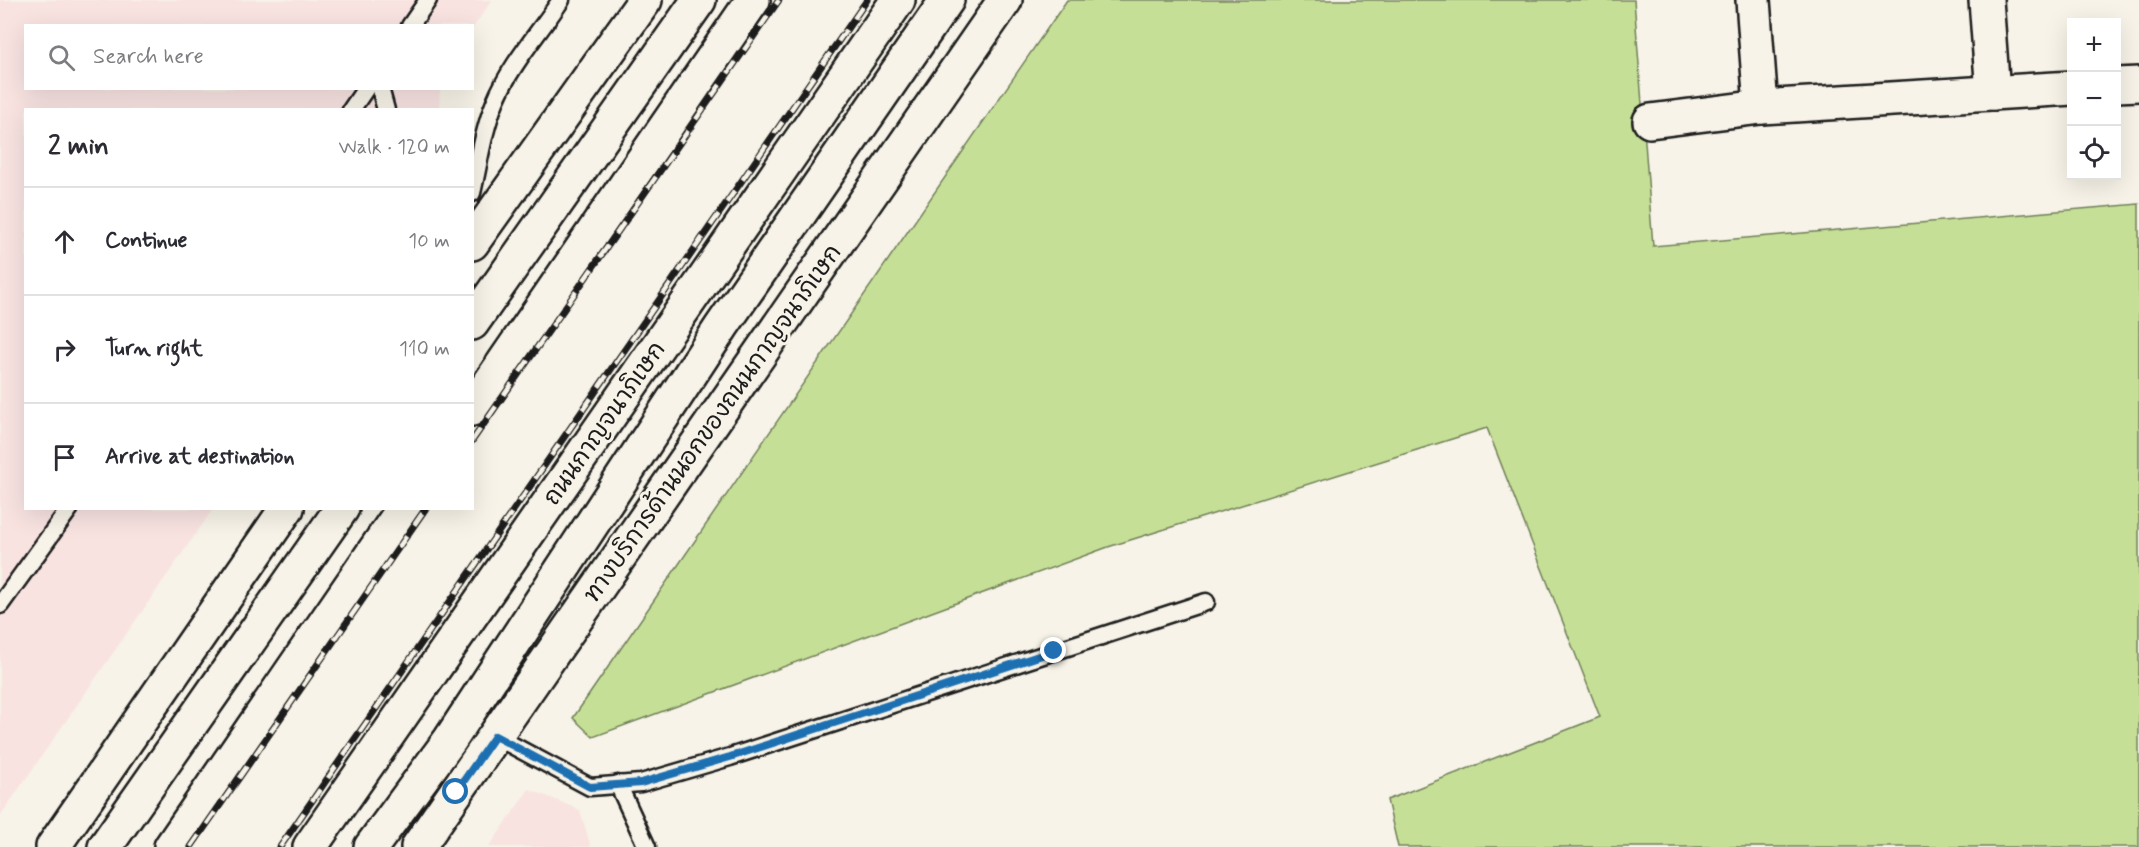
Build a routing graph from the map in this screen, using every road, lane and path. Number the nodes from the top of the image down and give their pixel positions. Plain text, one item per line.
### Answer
1 (428, 0) edge
2 (561, 0) edge
3 (645, 0) edge
4 (699, 0) edge
5 (753, 0) edge
6 (898, 0) edge
7 (947, 0) edge
8 (1005, 0) edge
9 (1753, 0) edge
10 (1986, 0) edge
11 (411, 24) edge
12 (2139, 84) edge
13 (2121, 85) edge
14 (2067, 88) edge
15 (365, 90) edge
16 (381, 90) edge
17 (1993, 93) junction
18 (1761, 107) junction
19 (352, 108) edge
20 (385, 108) edge
21 (1650, 121) dead end
22 (474, 184) edge
23 (474, 240) edge
24 (474, 320) edge
25 (474, 406) edge
26 (69, 510) edge
27 (287, 510) edge
28 (341, 510) edge
29 (403, 510) edge
30 (1206, 602) dead end
31 (0, 605) edge
32 (495, 736) junction
33 (450, 740) junction
34 (618, 784) junction
35 (53, 847) edge
36 (105, 847) edge
37 (171, 847) edge
38 (310, 847) edge
39 (371, 847) edge
40 (385, 847) edge
41 (418, 847) edge
42 (647, 847) edge

1 - 11 lane
2 - 22 lane
3 - 23 main road
4 - 24 main road
5 - 25 main road
6 - 38 main road, ถนนกาญจนาภิเษก
7 - 33 main road
8 - 32 main road, ทางบริการด้านนอกของถนนกาญจนาภิเษก
9 - 18 main road
10 - 17 main road
12 - 13 main road
14 - 17 main road
15 - 19 lane
16 - 20 lane
17 - 18 main road
18 - 21 main road
26 - 31 lane
27 - 35 main road
28 - 36 main road
29 - 37 main road
30 - 34 lane
32 - 34 lane
32 - 41 main road, ทางบริการด้านนอกของถนนกาญจนาภิเษก
33 - 39 main road
33 - 40 lane
34 - 42 lane

